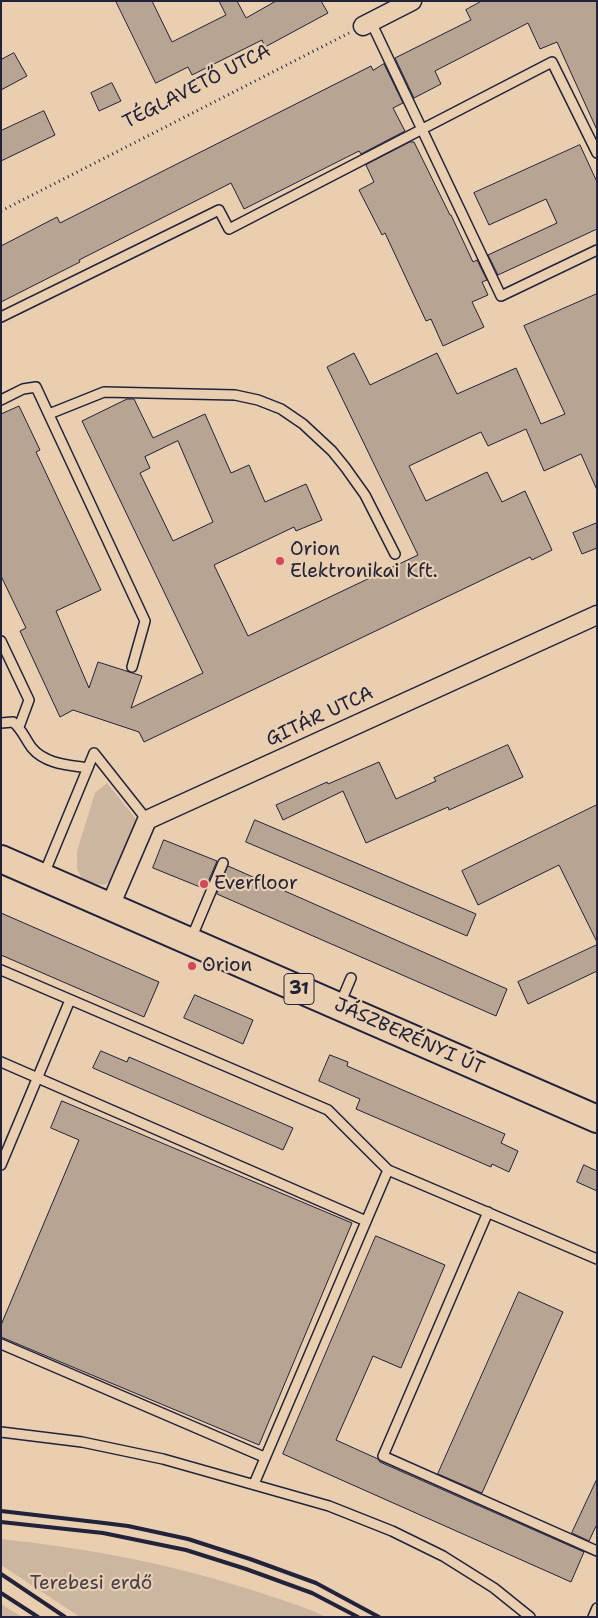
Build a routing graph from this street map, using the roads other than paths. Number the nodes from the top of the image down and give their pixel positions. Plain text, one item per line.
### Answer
1 (412, 1) edge
2 (367, 24) joint
3 (422, 129) junction
4 (597, 152) edge
5 (597, 250) edge
6 (1, 317) edge
7 (1, 400) edge
8 (49, 414) junction
9 (395, 554) dead end
10 (597, 615) edge
11 (1, 641) edge
12 (132, 667) dead end
13 (1, 723) edge
14 (19, 727) junction
15 (88, 768) junction
16 (147, 820) junction
17 (1, 859) edge
18 (223, 863) dead end
19 (43, 877) junction
20 (110, 906) junction
21 (190, 941) junction
22 (1, 970) edge
23 (351, 978) dead end
24 (70, 1000) junction
25 (339, 1006) junction
26 (1, 1062) edge
27 (37, 1078) junction
28 (597, 1119) edge
29 (1, 1165) edge
30 (388, 1170) junction
31 (488, 1212) junction
32 (366, 1221) junction
33 (597, 1259) edge
34 (1, 1344) edge
35 (1, 1432) edge
36 (264, 1457) junction
37 (254, 1484) junction
38 (597, 1551) edge
39 (597, 1608) edge
40 (530, 1617) edge
41 (593, 1617) edge

1 - 2 street
2 - 3 lane
3 - 4 lane
3 - 5 lane
3 - 6 lane
7 - 8 lane
8 - 9 lane
8 - 12 lane
10 - 16 street, GITÁR UTCA
11 - 14 lane
13 - 14 lane
14 - 15 lane
15 - 16 lane
15 - 19 lane
16 - 20 street
17 - 19 main road, JÁSZBERÉNYI ÚT / 31
18 - 21 lane
19 - 20 main road, JÁSZBERÉNYI ÚT / 31
20 - 21 main road, JÁSZBERÉNYI ÚT / 31
21 - 25 main road, JÁSZBERÉNYI ÚT / 31
22 - 24 lane
23 - 25 lane
24 - 27 lane
24 - 30 lane
25 - 28 main road, JÁSZBERÉNYI ÚT / 31
26 - 27 lane
27 - 29 lane
27 - 32 lane
30 - 31 lane
30 - 32 lane
31 - 33 lane
31 - 38 lane
32 - 36 lane
34 - 36 lane
35 - 37 lane
36 - 37 lane
37 - 40 lane
39 - 41 lane

